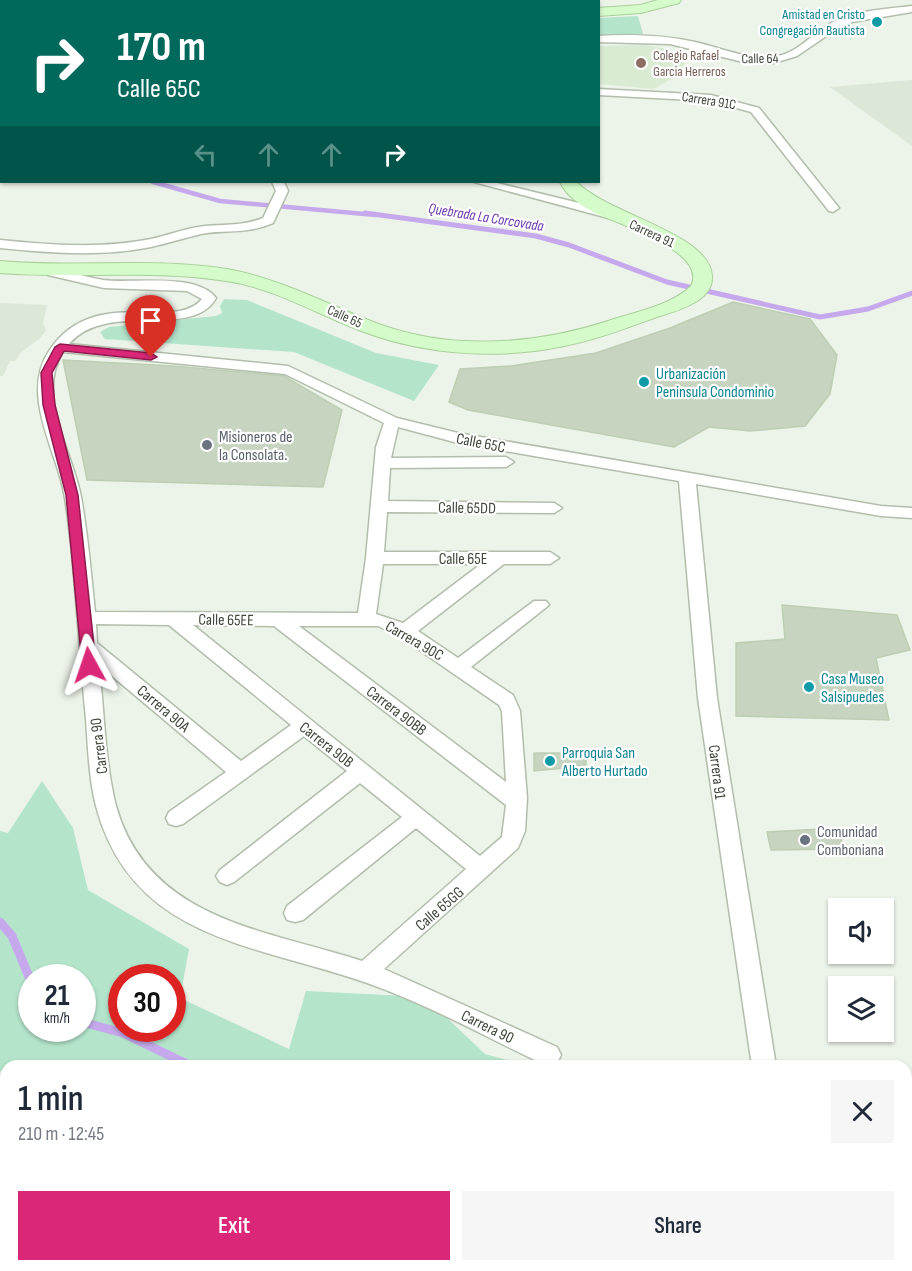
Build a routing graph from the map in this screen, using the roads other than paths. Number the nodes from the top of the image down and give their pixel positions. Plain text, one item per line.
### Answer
1 (674, 0) edge
2 (912, 9) edge
3 (600, 12) edge
4 (600, 39) edge
5 (602, 95) edge
6 (278, 183) edge
7 (484, 183) edge
8 (569, 183) edge
9 (833, 208) dead end
10 (616, 216) junction
11 (0, 244) edge
12 (0, 267) edge
13 (53, 272) junction
14 (686, 298) joint
15 (60, 347) junction
16 (392, 421) junction
17 (506, 462) dead end
18 (382, 463) junction
19 (687, 476) junction
20 (380, 506) junction
21 (554, 508) dead end
22 (912, 513) edge
23 (502, 557) junction
24 (375, 558) junction
25 (550, 558) dead end
26 (540, 605) dead end
27 (87, 618) junction
28 (172, 618) junction
29 (366, 618) junction
30 (279, 620) junction
31 (405, 631) junction
32 (87, 644) junction
33 (460, 666) junction
34 (304, 726) junction
35 (361, 771) junction
36 (240, 772) junction
37 (515, 800) junction
38 (416, 817) junction
39 (176, 818) dead end
40 (511, 842) joint
41 (482, 870) junction
42 (226, 876) dead end
43 (295, 913) dead end
44 (365, 972) junction
45 (549, 1055) dead end
46 (763, 1060) edge

1 - 3 main road
2 - 4 street, Calle 64
5 - 9 street, Carrera 91C
6 - 11 street
7 - 10 street
8 - 10 main road, Carrera 91
10 - 14 main road, Carrera 91
12 - 13 main road, Calle 65
13 - 14 main road, Calle 65
13 - 15 street, Carrera 90
15 - 16 street, Calle 65C
15 - 27 street, Carrera 90
16 - 18 street, Carrera 90C
16 - 19 street, Calle 65C
17 - 18 street
18 - 20 street, Carrera 90C
19 - 22 street, Calle 65C
19 - 46 street, Carrera 91
20 - 21 street, Calle 65DD
20 - 24 street, Carrera 90C
23 - 24 street, Calle 65E
23 - 25 street, Calle 65E
23 - 31 street
24 - 29 street, Carrera 90C
26 - 33 street
27 - 28 street, Calle 65EE
27 - 32 street, Carrera 90
28 - 30 street, Calle 65EE
28 - 34 street, Carrera 90B
29 - 30 street, Calle 65EE
29 - 31 street, Carrera 90C
30 - 37 street, Carrera 90BB
31 - 33 street, Carrera 90C
32 - 36 street, Carrera 90A
32 - 44 street, Carrera 90
33 - 37 street, Carrera 90C
34 - 35 street, Carrera 90B
34 - 36 street
35 - 38 street, Carrera 90B
35 - 42 street
36 - 39 street
37 - 40 street, Carrera 90C
38 - 41 street, Carrera 90B
38 - 43 street
40 - 41 street, Calle 65GG
41 - 44 street, Calle 65GG
44 - 45 street, Carrera 90

